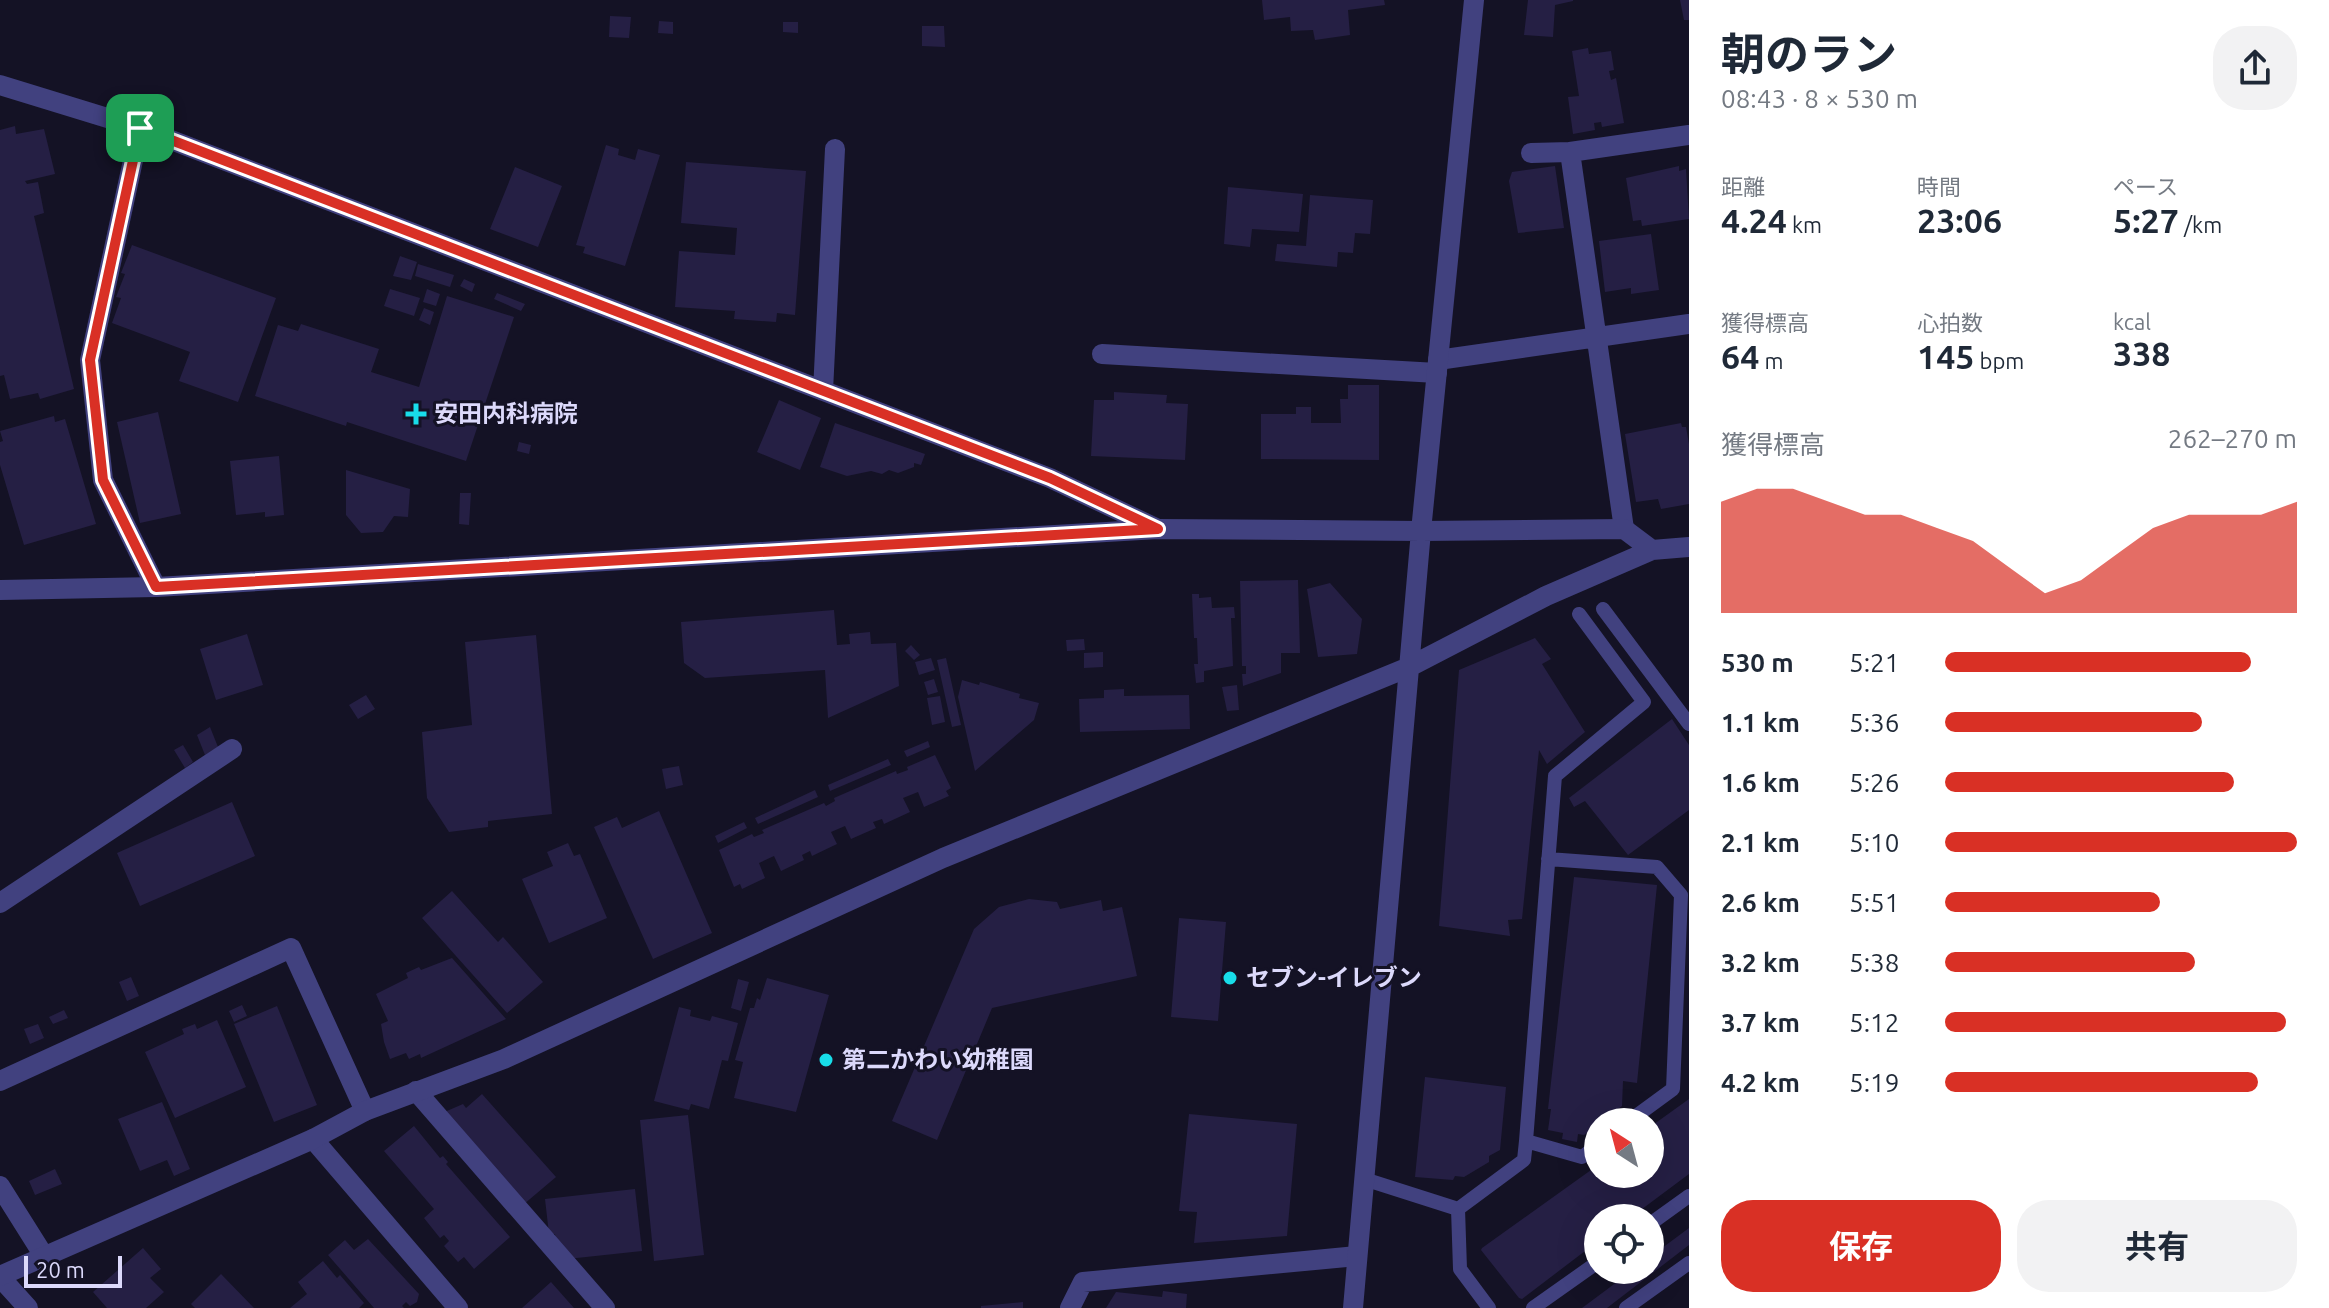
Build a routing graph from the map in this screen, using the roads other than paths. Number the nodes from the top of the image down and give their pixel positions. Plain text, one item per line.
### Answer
1 (1474, 0) edge
2 (0, 85) edge
3 (140, 128) junction
4 (1689, 135) edge
5 (835, 149) dead end
6 (1570, 152) junction
7 (1531, 153) dead end
8 (1689, 324) edge
9 (1596, 337) junction
10 (1102, 354) dead end
11 (1438, 366) junction
12 (823, 391) junction
13 (1158, 529) junction
14 (1624, 529) junction
15 (1421, 531) junction
16 (1689, 547) edge
17 (1652, 550) junction
18 (156, 587) junction
19 (0, 590) edge
20 (1603, 609) dead end
21 (1579, 614) dead end
22 (1409, 667) junction
23 (1689, 724) edge
24 (232, 749) dead end
25 (1548, 859) junction
26 (0, 903) edge
27 (1689, 1077) edge
28 (0, 1081) edge
29 (1673, 1089) junction
30 (416, 1091) junction
31 (1647, 1108) edge
32 (365, 1111) junction
33 (313, 1139) junction
34 (1526, 1141) junction
35 (1584, 1156) edge
36 (1364, 1179) junction
37 (0, 1186) edge
38 (1689, 1196) edge
39 (1458, 1209) junction
40 (1664, 1214) edge
41 (44, 1256) junction
42 (1357, 1256) junction
43 (1689, 1263) edge
44 (1584, 1272) edge
45 (0, 1276) edge
46 (28, 1308) edge
47 (458, 1308) edge
48 (605, 1308) edge
49 (1070, 1308) edge
50 (1353, 1308) edge
51 (1489, 1308) edge
52 (1533, 1308) edge
53 (1626, 1308) edge

1 - 11 street
2 - 3 street
3 - 12 street
3 - 18 street
4 - 6 street
5 - 12 street
6 - 7 street
6 - 9 street
8 - 9 street
9 - 11 street
9 - 14 street
10 - 11 street
11 - 15 street
12 - 13 street
13 - 15 street
13 - 18 street
14 - 15 street
14 - 17 street
15 - 22 street
16 - 17 street
17 - 22 street
18 - 19 street
20 - 23 lane
21 - 25 lane
22 - 30 street
22 - 36 street
24 - 26 street
25 - 29 lane
25 - 34 lane
27 - 29 lane
28 - 32 street
29 - 31 lane
30 - 32 street
30 - 48 street
32 - 33 street
33 - 41 street
33 - 47 street
34 - 35 lane
34 - 39 lane
36 - 39 lane
36 - 42 street
37 - 41 street
38 - 40 lane
39 - 51 lane
41 - 45 street
42 - 49 street
42 - 50 street
43 - 53 lane
44 - 52 lane
45 - 46 street

